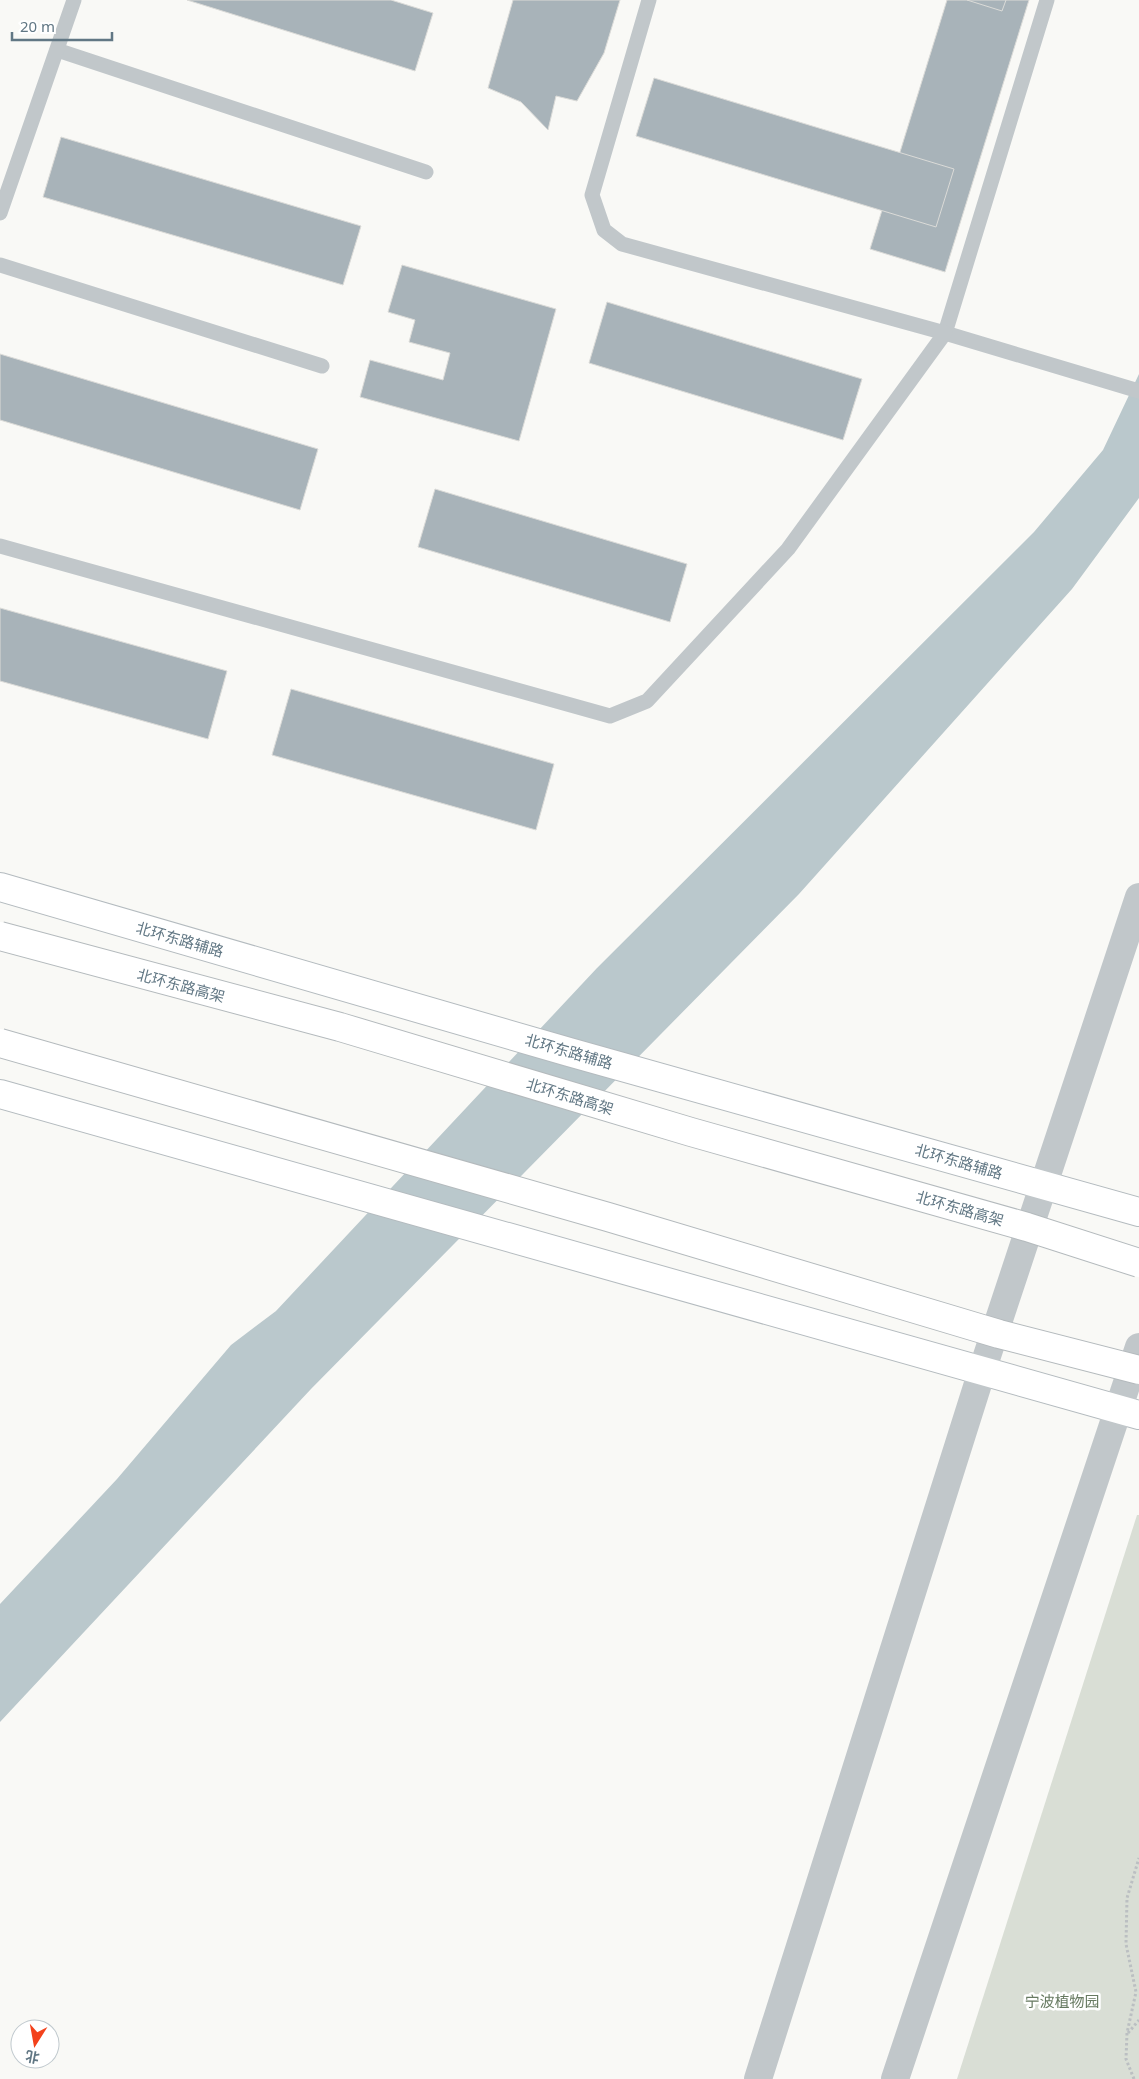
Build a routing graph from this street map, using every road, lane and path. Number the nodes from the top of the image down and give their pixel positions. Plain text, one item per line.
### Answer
1 (74, 0) edge
2 (649, 0) edge
3 (1047, 0) edge
4 (57, 50) junction
5 (426, 172) dead end
6 (0, 213) edge
7 (0, 265) edge
8 (945, 333) junction
9 (322, 366) dead end
10 (1139, 391) edge
11 (0, 546) edge
12 (0, 887) edge
13 (1139, 897) edge
14 (0, 936) edge
15 (0, 1043) edge
16 (0, 1094) edge
17 (1045, 1185) junction
18 (1139, 1212) edge
19 (1139, 1263) edge
20 (1139, 1347) edge
21 (1139, 1370) edge
22 (982, 1371) junction
23 (1129, 1412) edge
24 (1139, 1858) edge
25 (1139, 2020) edge
26 (1127, 2033) junction
27 (758, 2079) edge
28 (895, 2079) edge
29 (1134, 2079) edge

1 - 4 lane
2 - 8 lane
3 - 8 lane
4 - 5 lane
4 - 6 lane
7 - 9 lane
8 - 10 lane
8 - 11 lane
12 - 17 main road, 北环东路辅路
13 - 17 street
14 - 19 main road, 北环东路高架, bridge
15 - 21 main road, bridge
16 - 22 main road
17 - 18 main road, 北环东路辅路
17 - 22 street
20 - 23 street
22 - 23 main road
22 - 27 street
23 - 28 street
24 - 26 path
25 - 26 path
26 - 29 path

